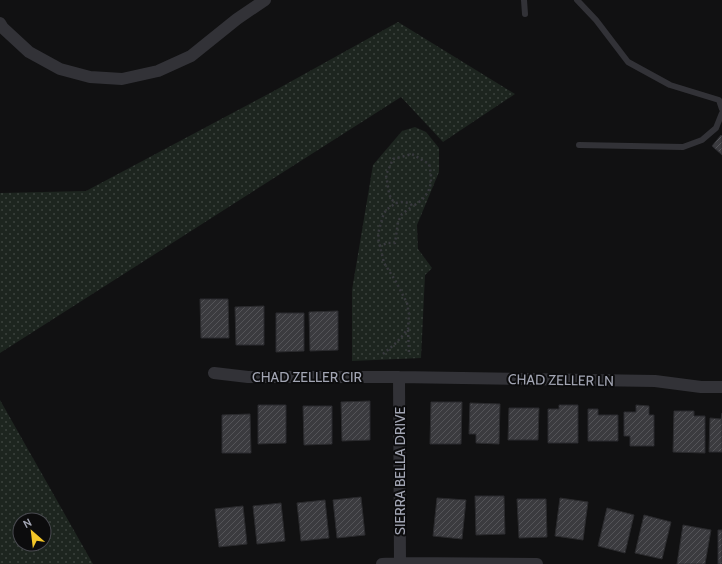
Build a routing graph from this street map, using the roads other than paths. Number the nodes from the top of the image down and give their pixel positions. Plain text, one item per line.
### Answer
1 (265, 0) edge
2 (524, 0) edge
3 (577, 0) edge
4 (525, 14) dead end
5 (0, 24) edge
6 (722, 109) edge
7 (722, 113) edge
8 (579, 145) dead end
9 (214, 373) dead end
10 (399, 377) junction
11 (722, 387) edge
12 (400, 563) edge
13 (382, 564) edge
14 (536, 564) edge

1 - 5 street
2 - 4 lane
3 - 6 lane
7 - 8 lane
9 - 10 street, CHAD ZELLER CIR
10 - 11 street, CHAD ZELLER LN
10 - 12 street, SIERRA BELLA DRIVE
12 - 13 street
12 - 14 street

